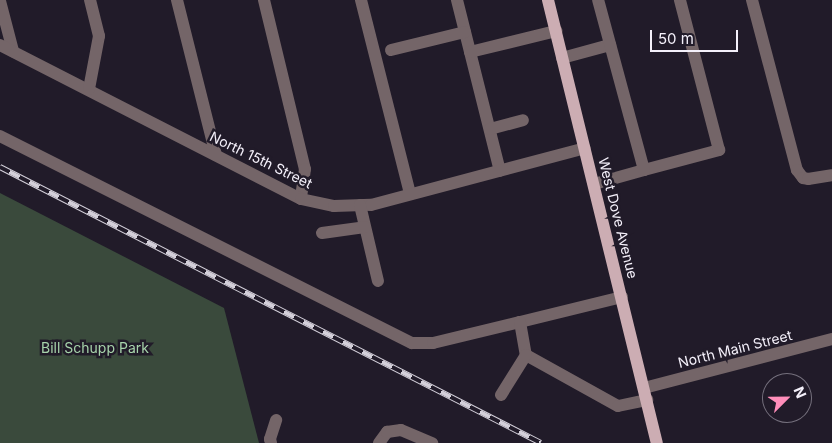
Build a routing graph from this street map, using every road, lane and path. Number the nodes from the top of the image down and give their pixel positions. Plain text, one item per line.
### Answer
1 (90, 0) edge
2 (177, 0) edge
3 (264, 0) edge
4 (361, 0) edge
5 (457, 0) edge
6 (548, 0) edge
7 (598, 0) edge
8 (680, 0) edge
9 (752, 0) edge
10 (0, 1) edge
11 (556, 31) junction
12 (465, 32) junction
13 (0, 45) edge
14 (610, 45) junction
15 (391, 50) dead end
16 (13, 51) junction
17 (470, 52) junction
18 (562, 58) junction
19 (89, 89) junction
20 (523, 120) dead end
21 (490, 129) junction
22 (0, 136) edge
23 (585, 148) junction
24 (216, 154) junction
25 (644, 170) junction
26 (500, 171) junction
27 (832, 175) edge
28 (594, 184) junction
29 (410, 194) junction
30 (301, 199) junction
31 (360, 205) junction
32 (366, 227) junction
33 (322, 233) dead end
34 (378, 281) dead end
35 (622, 297) junction
36 (520, 322) junction
37 (832, 339) edge
38 (526, 355) junction
39 (646, 394) junction
40 (501, 395) dead end
41 (276, 420) dead end
42 (271, 443) edge
43 (378, 443) edge
44 (432, 443) edge
45 (657, 443) edge

1 - 19 street
2 - 24 street
3 - 30 street
4 - 29 street
5 - 12 street
6 - 11 main road, West Dove Avenue
7 - 14 street
8 - 25 street
9 - 27 street
10 - 16 street
11 - 17 street
11 - 18 main road, West Dove Avenue
12 - 15 street
12 - 17 street
13 - 16 street, North 15th Street
14 - 18 street
14 - 25 street
16 - 19 street, North 15th Street
17 - 21 street
18 - 23 main road, West Dove Avenue
19 - 24 street, North 15th Street
20 - 21 street
21 - 26 street
22 - 36 street
23 - 26 street, North 15th Street
23 - 28 main road, West Dove Avenue
24 - 30 street, North 15th Street
25 - 28 street
26 - 29 street, North 15th Street
28 - 35 main road, West Dove Avenue
29 - 31 street, North 15th Street
30 - 31 street, North 15th Street
31 - 32 street
32 - 33 street
32 - 34 street
35 - 36 street
35 - 39 main road, West Dove Avenue
36 - 38 street
37 - 39 street, North Main Street
38 - 39 street, North Main Street
38 - 40 street
39 - 45 main road, West Dove Avenue
41 - 42 street
43 - 44 street

